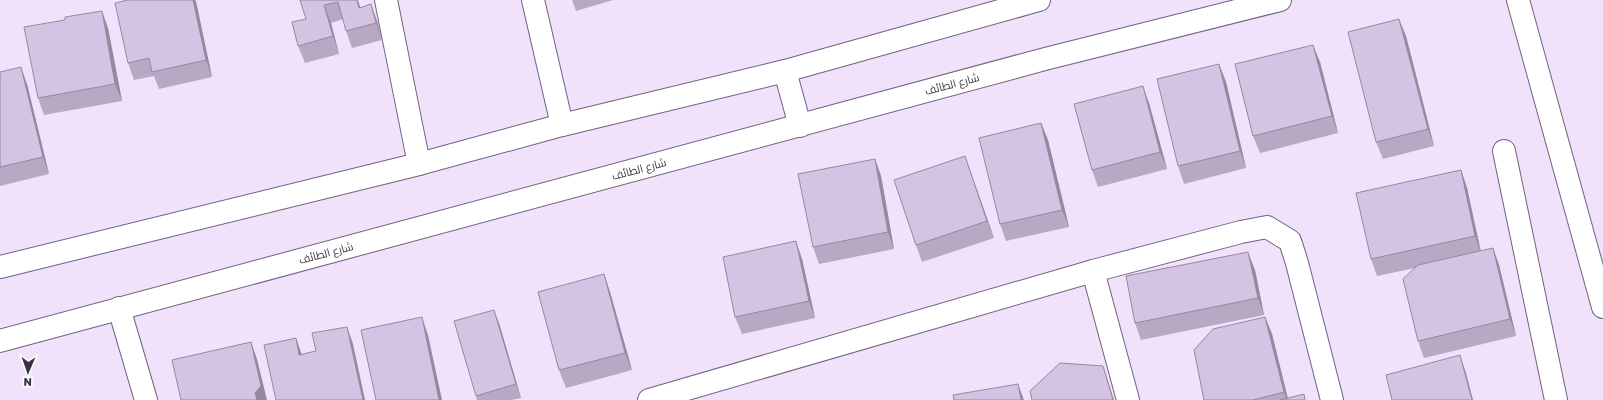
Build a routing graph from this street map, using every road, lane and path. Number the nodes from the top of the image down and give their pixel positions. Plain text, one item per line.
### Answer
1 (386, 0) edge
2 (534, 0) edge
3 (1039, 0) edge
4 (1280, 0) edge
5 (1518, 0) edge
6 (784, 71) junction
7 (562, 126) junction
8 (800, 126) junction
9 (1504, 151) dead end
10 (419, 164) junction
11 (0, 267) edge
12 (1093, 271) junction
13 (1603, 307) edge
14 (118, 308) junction
15 (0, 341) edge
16 (146, 400) edge
17 (649, 400) edge
18 (1128, 400) edge
19 (1332, 400) edge
20 (1556, 400) edge

1 - 10 street
2 - 7 street
3 - 6 street
4 - 8 street, شارع الطائف
5 - 13 street
6 - 7 street
6 - 8 street
7 - 10 street
8 - 14 street, شارع الطائف
9 - 20 street
10 - 11 street
12 - 17 street
12 - 18 street
12 - 19 street
14 - 15 street, شارع الطائف
14 - 16 street

